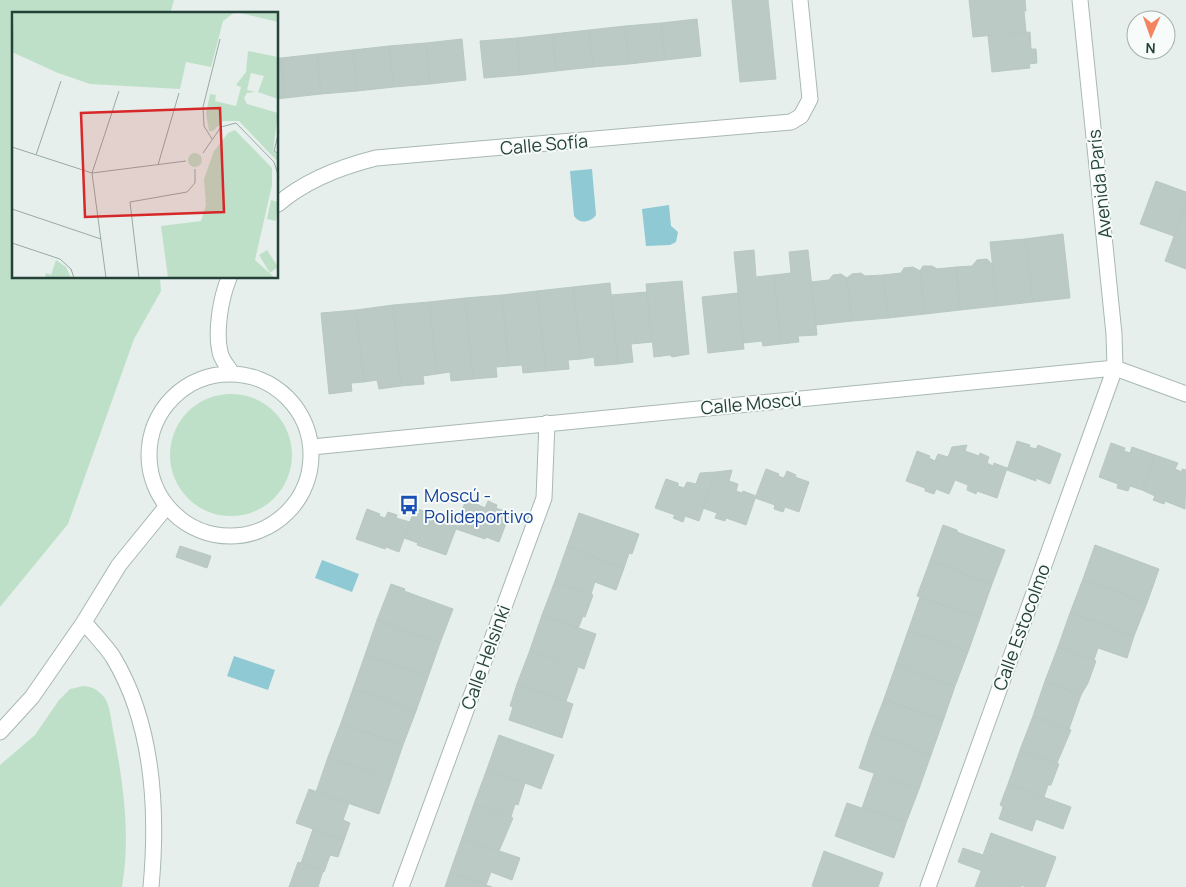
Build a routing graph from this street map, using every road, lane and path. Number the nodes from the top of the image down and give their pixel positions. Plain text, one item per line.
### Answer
1 (800, 0) edge
2 (1080, 0) edge
3 (279, 203) edge
4 (229, 279) edge
5 (1115, 368) junction
6 (232, 373) junction
7 (1186, 394) edge
8 (547, 423) junction
9 (312, 447) junction
10 (167, 506) junction
11 (84, 622) junction
12 (0, 732) edge
13 (151, 887) edge
14 (401, 887) edge
15 (928, 887) edge

1 - 3 street, Calle Sofía
2 - 5 street, Avenida París
4 - 6 street
5 - 7 street, Calle Moscú
5 - 8 street, Calle Moscú
5 - 15 street, Calle Estocolmo
6 - 9 street
6 - 10 street
8 - 9 street, Calle Moscú
8 - 14 street, Calle Helsinki
9 - 10 street
10 - 11 street
11 - 12 street
11 - 13 street

